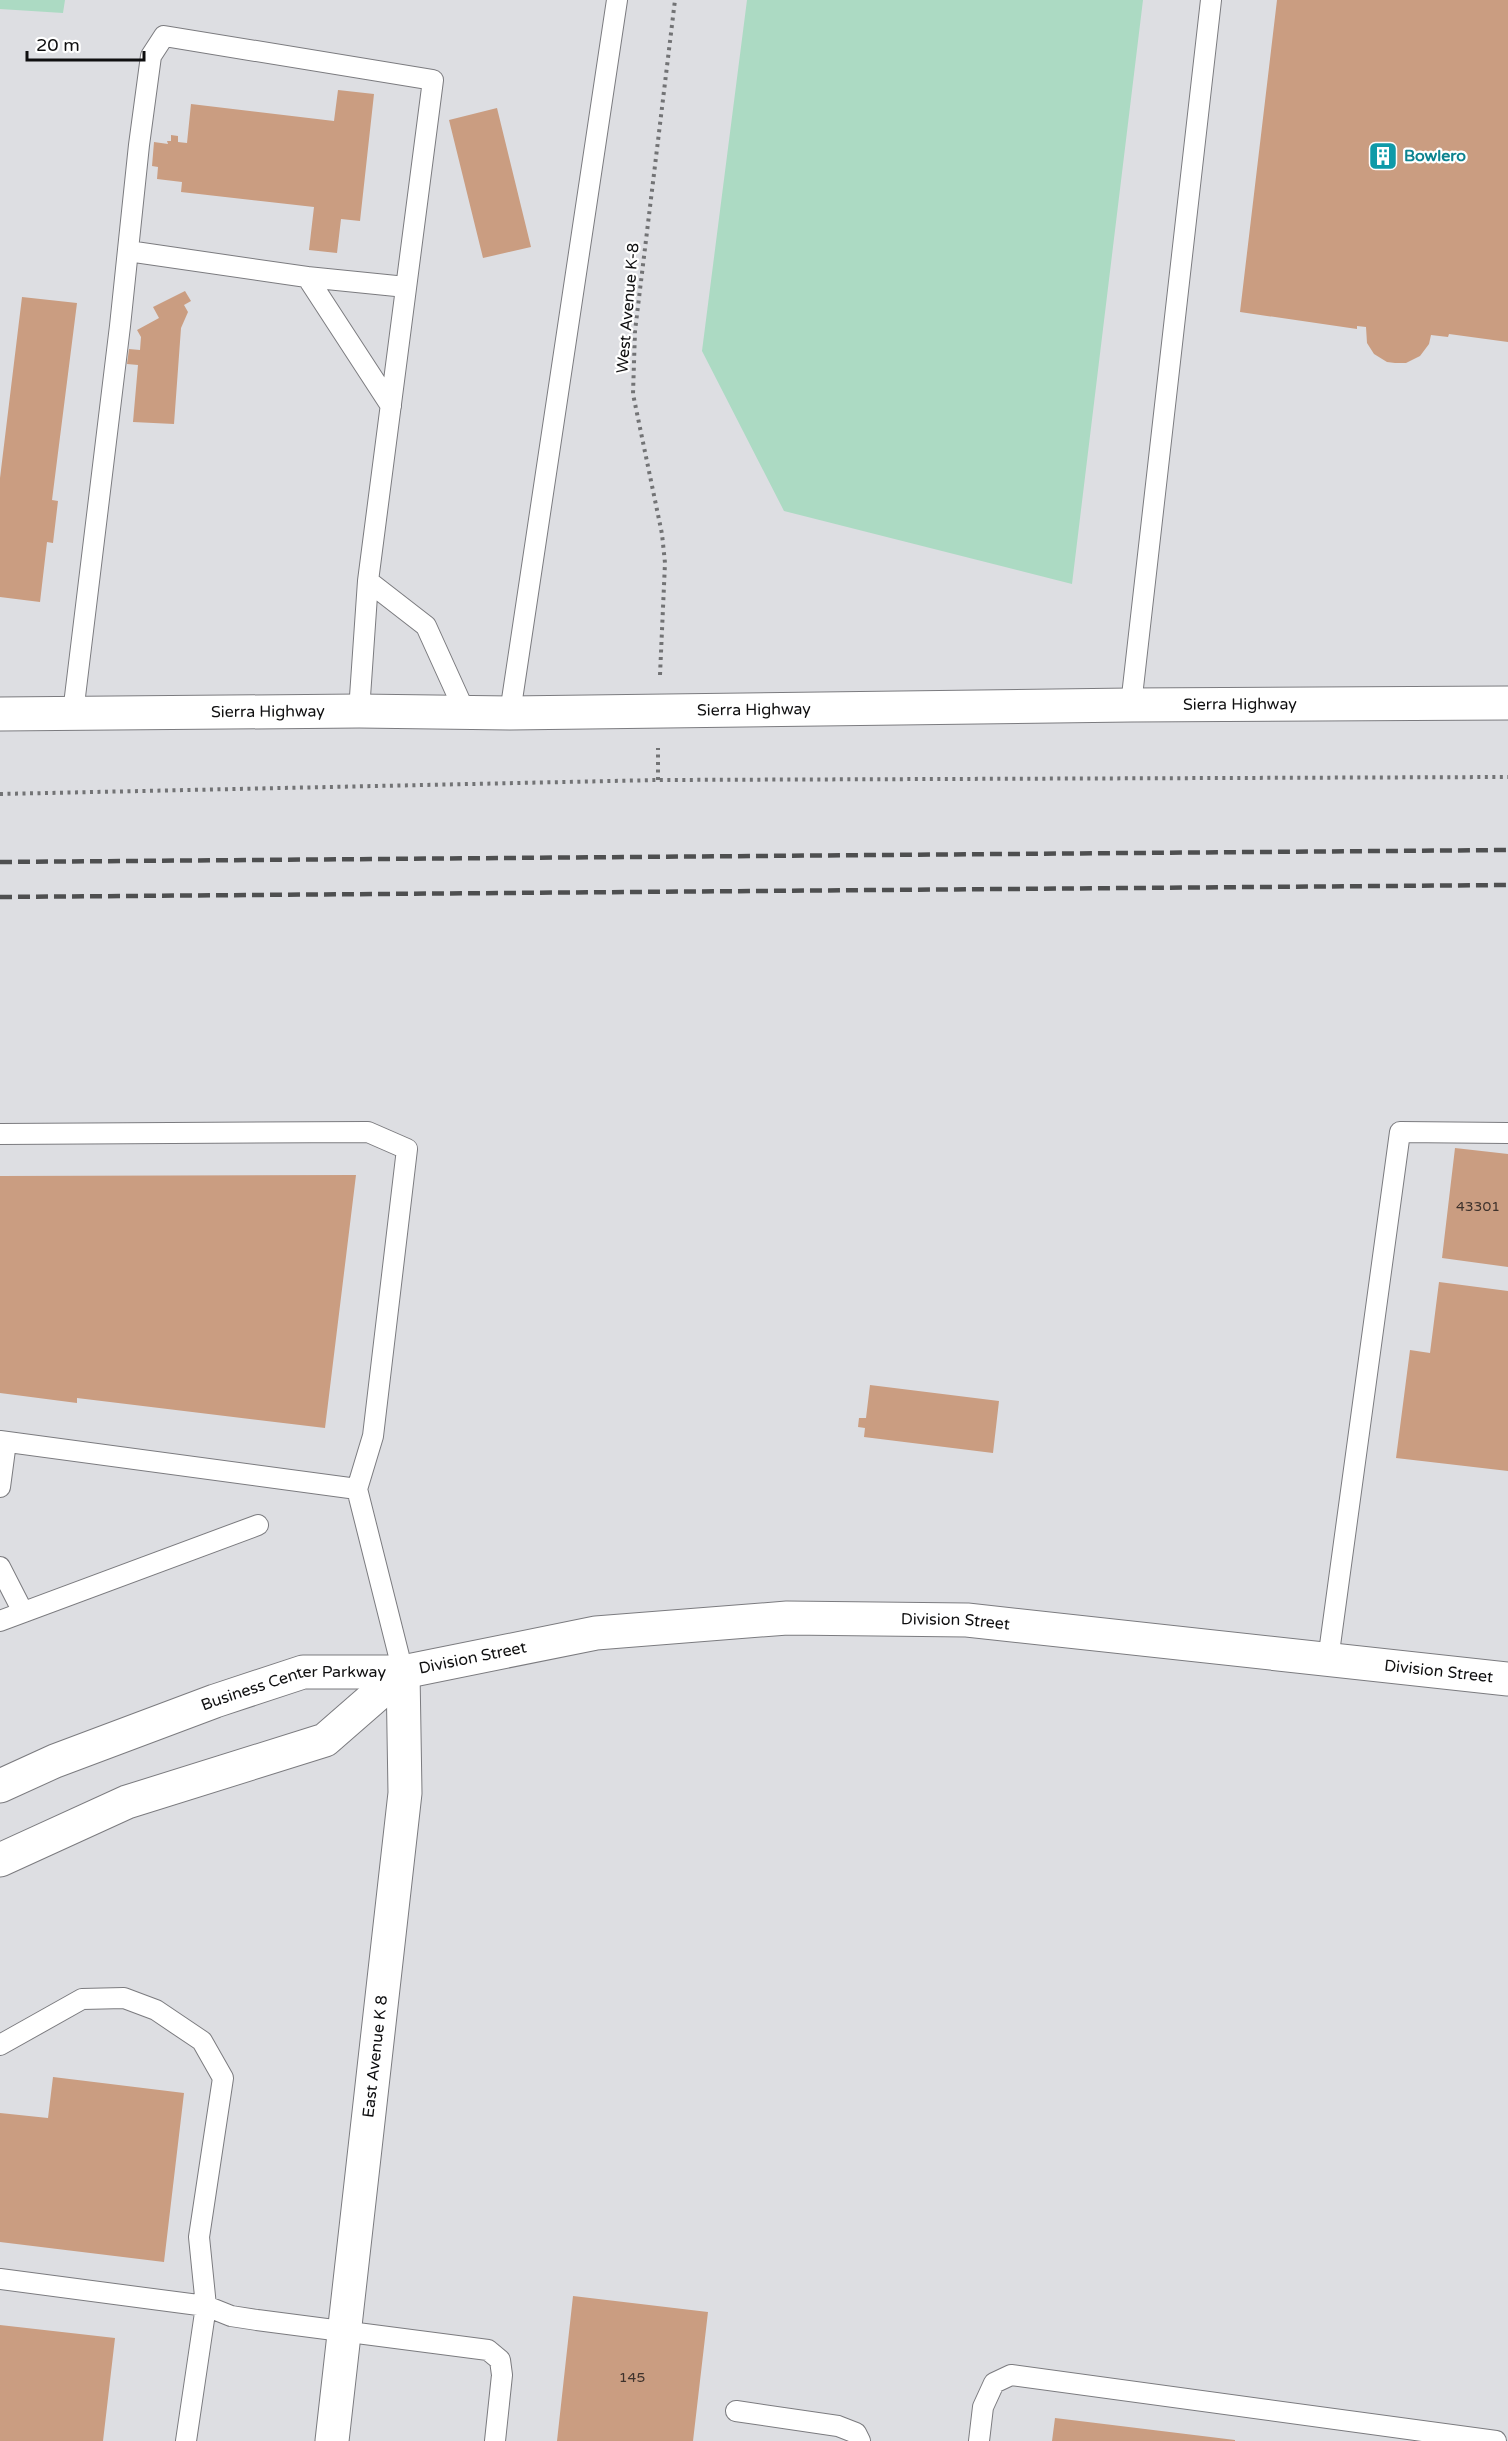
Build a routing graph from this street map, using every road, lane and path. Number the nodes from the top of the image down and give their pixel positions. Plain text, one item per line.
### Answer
1 (617, 0) edge
2 (675, 0) edge
3 (1211, 0) edge
4 (128, 251) junction
5 (307, 277) junction
6 (406, 288) junction
7 (391, 406) junction
8 (368, 581) junction
9 (661, 653) dead end
10 (1508, 703) edge
11 (1131, 705) junction
12 (359, 711) junction
13 (465, 712) junction
14 (73, 713) junction
15 (510, 713) junction
16 (0, 714) edge
17 (1508, 777) edge
18 (0, 794) edge
19 (1508, 1133) edge
20 (0, 1134) edge
21 (3, 1442) edge
22 (0, 1487) edge
23 (357, 1490) junction
24 (258, 1526) dead end
25 (0, 1567) edge
26 (23, 1612) junction
27 (0, 1621) edge
28 (1328, 1660) junction
29 (403, 1672) junction
30 (1508, 1679) edge
31 (0, 1786) edge
32 (0, 1860) edge
33 (0, 2045) edge
34 (0, 2279) edge
35 (206, 2306) junction
36 (345, 2330) junction
37 (736, 2411) dead end
38 (1403, 2435) edge
39 (186, 2441) edge
40 (332, 2441) edge
41 (495, 2441) edge
42 (860, 2441) edge
43 (979, 2441) edge
44 (1496, 2441) edge

1 - 15 lane
2 - 9 path, West Avenue K-8
3 - 11 lane
4 - 5 lane
4 - 6 lane
4 - 14 lane
5 - 6 lane
5 - 7 lane
6 - 7 lane
7 - 8 lane
8 - 12 lane
8 - 13 lane
10 - 11 main road, Sierra Highway
11 - 15 main road, Sierra Highway
12 - 13 main road, Sierra Highway
12 - 14 main road, Sierra Highway
13 - 15 main road, Sierra Highway
14 - 16 main road, Sierra Highway
17 - 18 path
19 - 28 lane
20 - 23 lane
21 - 22 lane
21 - 23 lane
23 - 29 lane
24 - 26 lane
25 - 26 lane
26 - 27 lane
28 - 29 main road, Division Street
28 - 30 main road, Division Street
29 - 31 main road, Business Center Parkway
29 - 32 main road, Business Center Parkway
29 - 36 main road, East Avenue K 8
33 - 35 lane
34 - 35 lane
35 - 36 lane
35 - 39 lane
36 - 40 main road, East Avenue K 8
36 - 41 lane
37 - 42 lane
38 - 43 lane
38 - 44 lane

